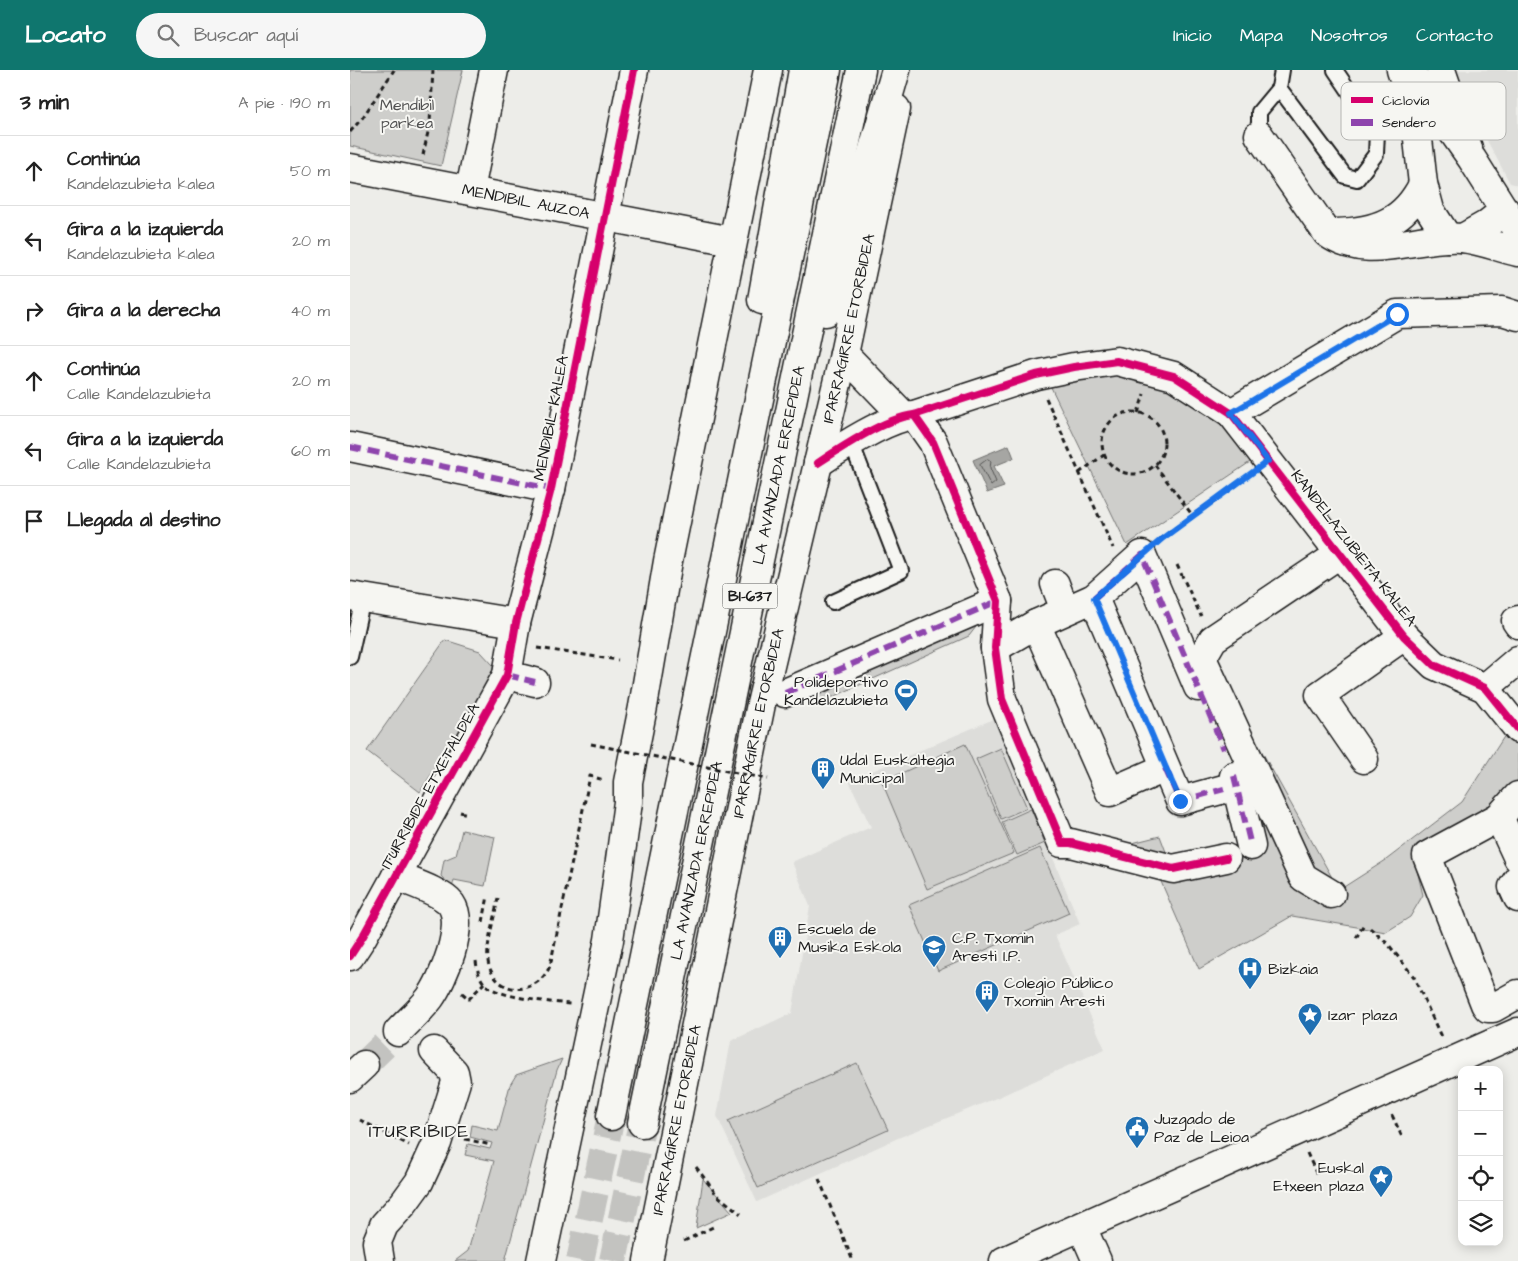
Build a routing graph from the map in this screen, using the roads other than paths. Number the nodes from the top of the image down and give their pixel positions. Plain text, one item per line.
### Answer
1 (494, 70) edge
2 (634, 70) edge
3 (768, 70) edge
4 (803, 70) edge
5 (827, 70) edge
6 (861, 70) edge
7 (896, 70) edge
8 (904, 70) edge
9 (1282, 70) edge
10 (1335, 70) edge
11 (1401, 70) edge
12 (1408, 70) edge
13 (1423, 70) edge
14 (1441, 70) edge
15 (1343, 82) edge
16 (1405, 82) edge
17 (1417, 82) edge
18 (1430, 82) edge
19 (1445, 82) edge
20 (1279, 88) junction
21 (1259, 135) joint
22 (1376, 140) edge
23 (1418, 140) edge
24 (1458, 140) edge
25 (1462, 140) edge
26 (1465, 140) edge
27 (1472, 159) junction
28 (350, 168) edge
29 (1423, 184) junction
30 (470, 190) junction
31 (606, 216) junction
32 (1511, 221) edge
33 (1327, 233) junction
34 (1456, 238) junction
35 (732, 241) junction
36 (1518, 252) edge
37 (1518, 316) edge
38 (844, 354) junction
39 (863, 374) junction
40 (1231, 413) junction
41 (909, 416) junction
42 (850, 442) junction
43 (350, 447) edge
44 (747, 455) junction
45 (818, 463) junction
46 (551, 489) junction
47 (765, 524) junction
48 (1341, 553) junction
49 (1055, 584) dead end
50 (356, 597) edge
51 (1094, 598) junction
52 (998, 601) junction
53 (833, 602) dead end
54 (1065, 610) junction
55 (1518, 620) edge
56 (1036, 624) junction
57 (1518, 624) edge
58 (514, 634) junction
59 (1404, 636) junction
60 (995, 648) junction
61 (350, 657) edge
62 (1518, 660) edge
63 (507, 675) junction
64 (535, 682) dead end
65 (1485, 688) junction
66 (785, 693) dead end
67 (1518, 729) edge
68 (1224, 749) dead end
69 (1364, 759) dead end
70 (1165, 768) junction
71 (1518, 796) edge
72 (1499, 817) junction
73 (1251, 846) dead end
74 (1226, 858) dead end
75 (1518, 858) edge
76 (396, 876) junction
77 (1518, 879) edge
78 (1331, 894) dead end
79 (1518, 898) edge
80 (350, 956) edge
81 (1518, 994) edge
82 (398, 1032) tunnel mouth
83 (1518, 1032) edge
84 (434, 1051) dead end
85 (611, 1116) tunnel mouth
86 (642, 1124) tunnel mouth
87 (1082, 1227) junction
88 (380, 1261) edge
89 (541, 1261) edge
90 (648, 1261) edge
91 (1004, 1261) edge
92 (1096, 1261) edge

1 - 30 main road
2 - 31 main road, MENDIBIL KALEA
3 - 35 main road
4 - 44 main road
5 - 44 main road, LA AVANZADA ERREPIDEA / BI-637
6 - 47 main road, LA AVANZADA ERREPIDEA / BI-637
7 - 47 main road
8 - 38 main road, IPARRAGIRRE ETORBIDEA
9 - 20 lane
10 - 15 lane
11 - 16 main road
12 - 17 main road
13 - 18 main road
14 - 19 main road
20 - 21 lane
20 - 22 lane
21 - 33 main road
23 - 29 main road
24 - 27 main road
25 - 27 main road
26 - 27 main road
27 - 32 main road
28 - 30 main road, MENDIBIL AUZOA
29 - 33 main road
29 - 34 main road
30 - 31 main road, MENDIBIL AUZOA
31 - 35 main road, MENDIBIL AUZOA
31 - 46 main road, MENDIBIL KALEA
32 - 34 main road
33 - 34 main road
34 - 36 main road
35 - 89 main road
37 - 40 main road
38 - 39 main road
38 - 45 main road, IPARRAGIRRE ETORBIDEA
39 - 41 main road
39 - 42 main road
40 - 41 main road, KANDELAZUBIETA KALEA
40 - 48 main road, KANDELAZUBIETA KALEA
41 - 42 main road, KANDELAZUBIETA KALEA
41 - 52 main road
42 - 45 main road
42 - 53 lane
43 - 46 main road, MENDIBIL KALEA
44 - 85 main road, LA AVANZADA ERREPIDEA / BI-637
45 - 90 main road, IPARRAGIRRE ETORBIDEA
46 - 58 main road, MENDIBIL KALEA
47 - 86 main road, LA AVANZADA ERREPIDEA / BI-637
48 - 59 main road, KANDELAZUBIETA KALEA
48 - 78 main road
49 - 54 main road
50 - 58 main road
50 - 61 lane
51 - 54 main road
51 - 68 main road
51 - 70 main road
52 - 60 main road
52 - 66 main road
54 - 56 main road
55 - 57 main road
56 - 60 main road
56 - 70 main road
58 - 63 main road, ITURRIBIDE ETXETALDEA
59 - 65 main road, KANDELAZUBIETA KALEA
59 - 69 main road
60 - 74 main road
62 - 65 main road
63 - 64 main road
63 - 76 main road, ITURRIBIDE ETXETALDEA
65 - 67 main road, KANDELAZUBIETA KALEA
70 - 73 main road
71 - 72 main road
72 - 75 main road
72 - 81 main road
76 - 80 main road, ITURRIBIDE ETXETALDEA
76 - 82 main road, ITURRIBIDE ETXETALDEA
77 - 79 main road
83 - 87 main road
84 - 88 main road
87 - 91 main road
87 - 92 main road

